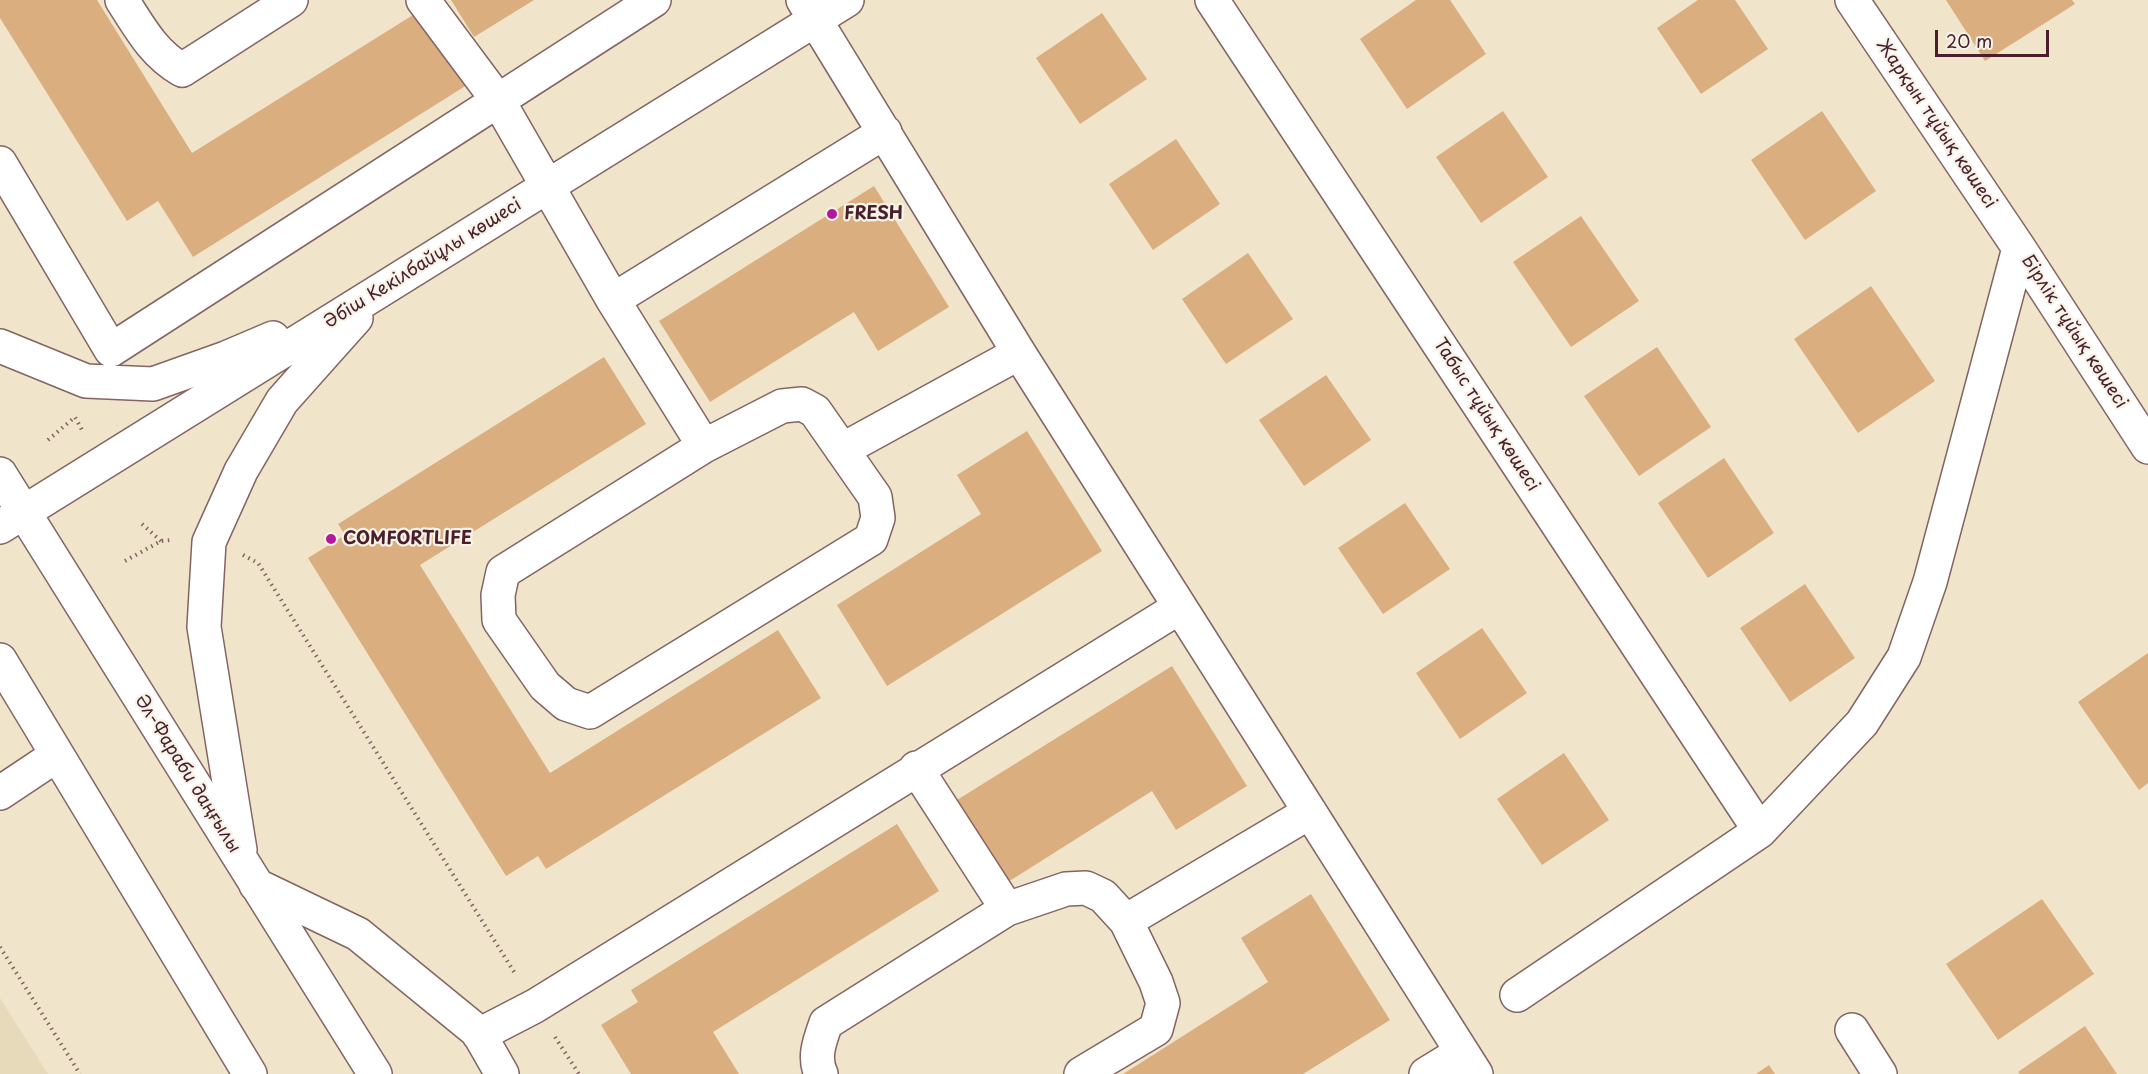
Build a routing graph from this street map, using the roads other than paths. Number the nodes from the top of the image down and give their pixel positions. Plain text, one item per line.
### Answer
1 (122, 0) edge
2 (291, 0) edge
3 (423, 0) edge
4 (654, 0) edge
5 (847, 0) edge
6 (1212, 0) edge
7 (1852, 0) edge
8 (809, 10) edge
9 (499, 102) junction
10 (885, 132) junction
11 (0, 163) edge
12 (548, 186) junction
13 (2019, 248) junction
14 (382, 290) junction
15 (613, 300) junction
16 (0, 346) edge
17 (1019, 353) junction
18 (704, 446) junction
19 (2148, 447) edge
20 (842, 450) junction
21 (0, 474) edge
22 (13, 519) edge
23 (1180, 607) junction
24 (0, 660) edge
25 (57, 755) junction
26 (916, 768) junction
27 (0, 793) edge
28 (1310, 812) junction
29 (1760, 831) junction
30 (249, 875) junction
31 (1007, 909) junction
32 (1126, 921) junction
33 (1517, 995) dead end
34 (1852, 1029) dead end
35 (479, 1035) junction
36 (1469, 1063) edge
37 (250, 1074) edge
38 (375, 1074) edge
39 (502, 1074) edge
40 (821, 1074) edge
41 (1080, 1074) edge
42 (1426, 1074) edge
43 (1880, 1074) edge

1 - 2 street
3 - 9 street
4 - 9 street
5 - 8 street, Әбіш Кекілбайұлы көшесі
6 - 29 street, Табыс тұйық көшесі
7 - 13 street, Жарқын тұйық көшесі
8 - 10 street
8 - 12 street, Әбіш Кекілбайұлы көшесі
9 - 11 street
9 - 12 street
10 - 15 street
10 - 17 street
12 - 14 street, Әбіш Кекілбайұлы көшесі
12 - 15 street
13 - 19 street, Бірлік тұйық көшесі
13 - 29 street
14 - 16 street
14 - 22 street, Әбіш Кекілбайұлы көшесі
14 - 30 street
15 - 18 street
17 - 20 street
17 - 23 street
18 - 20 street
18 - 20 street
21 - 22 street, Әл-Фараби даңғылы
22 - 30 street, Әл-Фараби даңғылы
23 - 26 street
23 - 28 street
24 - 25 street
25 - 27 street
25 - 37 street
26 - 31 street
26 - 35 street
28 - 32 street
28 - 36 street
29 - 33 street
30 - 35 street
30 - 38 street, Әл-Фараби даңғылы
31 - 32 street
31 - 40 street
32 - 41 street
34 - 43 street
35 - 39 street
36 - 42 street

